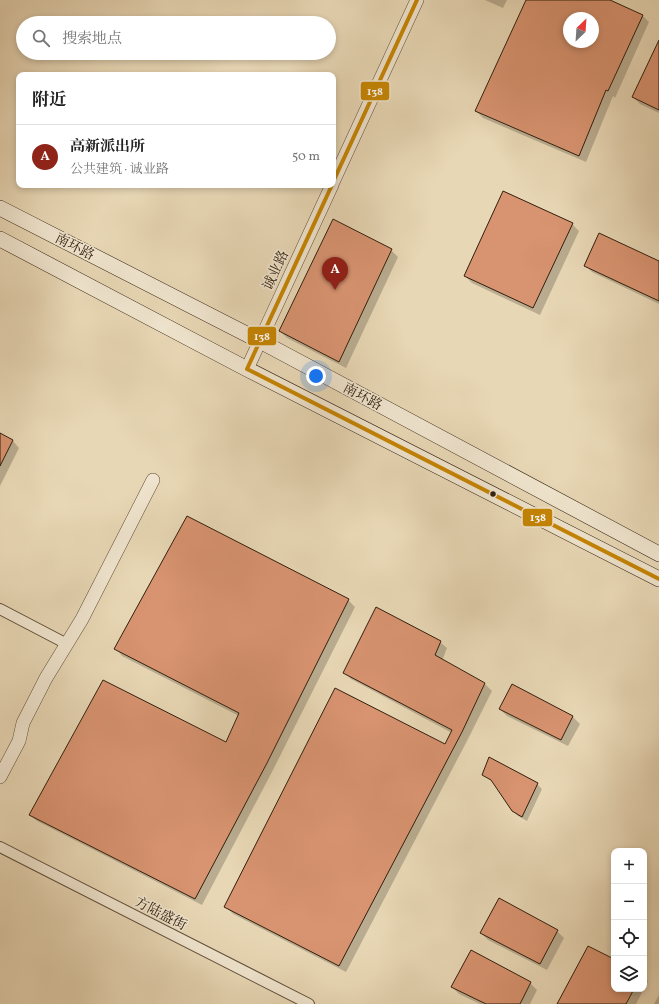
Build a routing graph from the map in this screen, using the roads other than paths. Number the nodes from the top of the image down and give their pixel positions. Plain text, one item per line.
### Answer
1 (417, 0) edge
2 (336, 175) edge
3 (330, 188) edge
4 (0, 208) edge
5 (0, 239) edge
6 (260, 341) junction
7 (247, 368) junction
8 (153, 480) dead end
9 (659, 554) edge
10 (659, 579) edge
11 (0, 609) edge
12 (67, 644) junction
13 (0, 776) edge
14 (0, 847) edge
15 (309, 1004) edge

1 - 2 street, 诚业路
3 - 6 street, 诚业路
4 - 6 main road, 南环路
5 - 7 main road, 南环路
6 - 7 street, 诚业路
6 - 9 main road, 南环路
7 - 10 main road, 南环路
8 - 12 street
11 - 12 street
12 - 13 street
14 - 15 street, 方陆盛街

